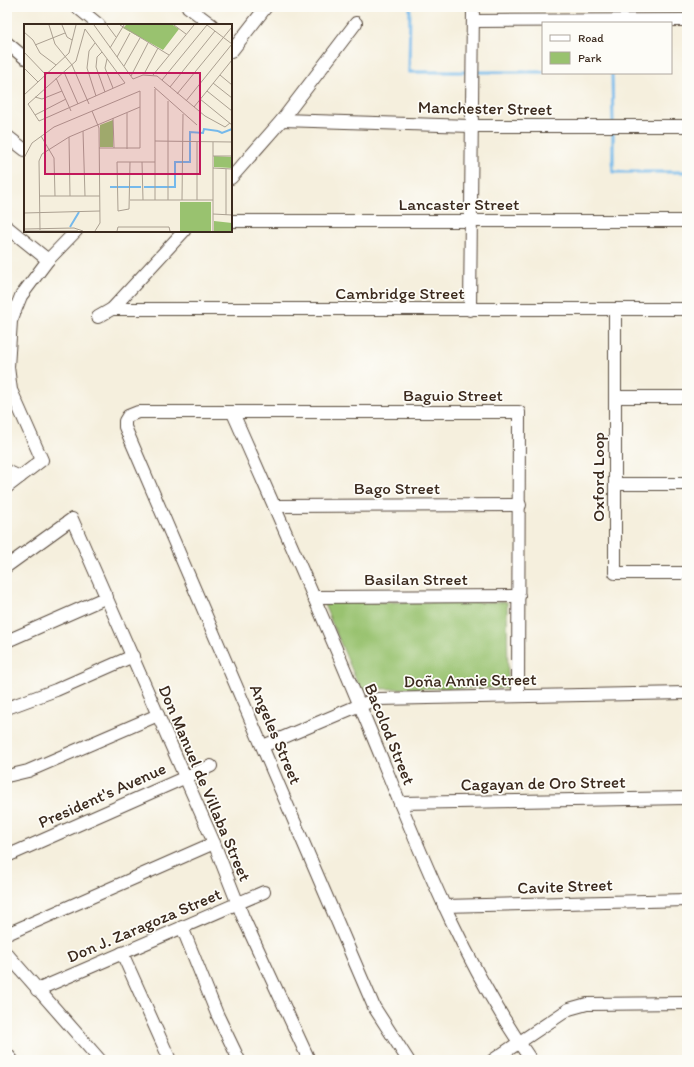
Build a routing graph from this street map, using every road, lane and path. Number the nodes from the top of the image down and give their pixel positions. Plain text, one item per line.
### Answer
1 (77, 7) edge
2 (188, 7) edge
3 (266, 7) edge
4 (473, 7) edge
5 (687, 20) edge
6 (473, 21) junction
7 (356, 23) dead end
8 (98, 24) edge
9 (211, 24) edge
10 (7, 43) edge
11 (233, 45) edge
12 (24, 57) edge
13 (282, 120) junction
14 (471, 126) junction
15 (687, 126) edge
16 (7, 136) edge
17 (24, 149) edge
18 (232, 177) edge
19 (232, 220) edge
20 (471, 220) junction
21 (687, 221) edge
22 (7, 227) edge
23 (75, 232) edge
24 (183, 232) edge
25 (48, 260) junction
26 (112, 309) junction
27 (615, 309) junction
28 (687, 309) edge
29 (470, 310) junction
30 (98, 318) dead end
31 (9, 320) edge
32 (9, 389) edge
33 (615, 397) junction
34 (687, 397) edge
35 (233, 413) junction
36 (128, 416) joint
37 (7, 471) edge
38 (20, 477) junction
39 (615, 484) junction
40 (687, 484) edge
41 (7, 487) edge
42 (520, 505) junction
43 (274, 506) junction
44 (7, 566) edge
45 (687, 573) edge
46 (519, 596) junction
47 (107, 597) junction
48 (313, 597) junction
49 (7, 641) edge
50 (133, 656) junction
51 (687, 694) edge
52 (518, 696) junction
53 (360, 704) junction
54 (7, 708) edge
55 (158, 715) junction
56 (263, 746) junction
57 (211, 766) dead end
58 (7, 776) edge
59 (185, 777) junction
60 (687, 798) edge
61 (400, 803) junction
62 (214, 843) junction
63 (7, 856) edge
64 (264, 892) dead end
65 (687, 900) edge
66 (237, 903) junction
67 (444, 906) junction
68 (182, 927) junction
69 (7, 934) edge
70 (122, 953) junction
71 (7, 954) edge
72 (37, 990) junction
73 (687, 1003) edge
74 (519, 1043) junction
75 (7, 1054) edge
76 (12, 1060) edge
77 (100, 1060) edge
78 (170, 1060) edge
79 (239, 1060) edge
80 (309, 1060) edge
81 (408, 1060) edge
82 (493, 1060) edge
83 (531, 1060) edge

1 - 8 street
2 - 9 street
3 - 11 street
4 - 6 street
5 - 6 street
6 - 14 street
7 - 13 street
10 - 12 street
13 - 14 street, Manchester Street
13 - 18 street
14 - 15 street, Manchester Street
14 - 20 street
16 - 17 street
19 - 20 street, Lancaster Street
20 - 21 street, Lancaster Street
20 - 29 street
22 - 25 street
23 - 25 street
24 - 26 street
25 - 31 street
26 - 29 street, Cambridge Street
26 - 30 street
27 - 28 street, Cambridge Street
27 - 29 street, Cambridge Street
27 - 33 street, Oxford Loop
31 - 32 street
32 - 38 street
33 - 34 street
33 - 39 street, Oxford Loop
35 - 36 street, Baguio Street
35 - 42 street, Baguio Street
35 - 43 street, Bacolod Street
36 - 56 street, Angeles Street
37 - 38 street
38 - 41 street
39 - 40 street
39 - 45 street, Oxford Loop
42 - 43 street, Bago Street
42 - 46 street, Baguio Street
43 - 48 street, Bacolod Street
44 - 47 street, Don Manuel de Villaba Street
46 - 48 street, Basilan Street
46 - 52 street, Baguio Street
47 - 49 street
47 - 50 street, Don Manuel de Villaba Street
48 - 53 street, Bacolod Street
50 - 54 street
50 - 55 street, Don Manuel de Villaba Street
51 - 52 street, Doña Annie Street
52 - 53 street, Doña Annie Street
53 - 56 street, Doña Annie Street
53 - 61 street, Bacolod Street
55 - 58 street
55 - 59 street, Don Manuel de Villaba Street
56 - 81 street, Angeles Street
57 - 59 street, President's Avenue
59 - 62 street, Don Manuel de Villaba Street
59 - 63 street, President's Avenue
60 - 61 street, Cagayan de Oro Street
61 - 67 street, Bacolod Street
62 - 66 street, Don Manuel de Villaba Street
62 - 69 street
64 - 66 street, Don J. Zaragoza Street
65 - 67 street, Cavite Street
66 - 68 street, Don J. Zaragoza Street
66 - 80 street, Don Manuel de Villaba Street
67 - 74 street, Bacolod Street
68 - 70 street, Don J. Zaragoza Street
68 - 79 street
70 - 72 street, Don J. Zaragoza Street
70 - 78 street
71 - 72 street
72 - 77 street
73 - 74 street
74 - 82 street
74 - 83 street, Bacolod Street
75 - 76 street

